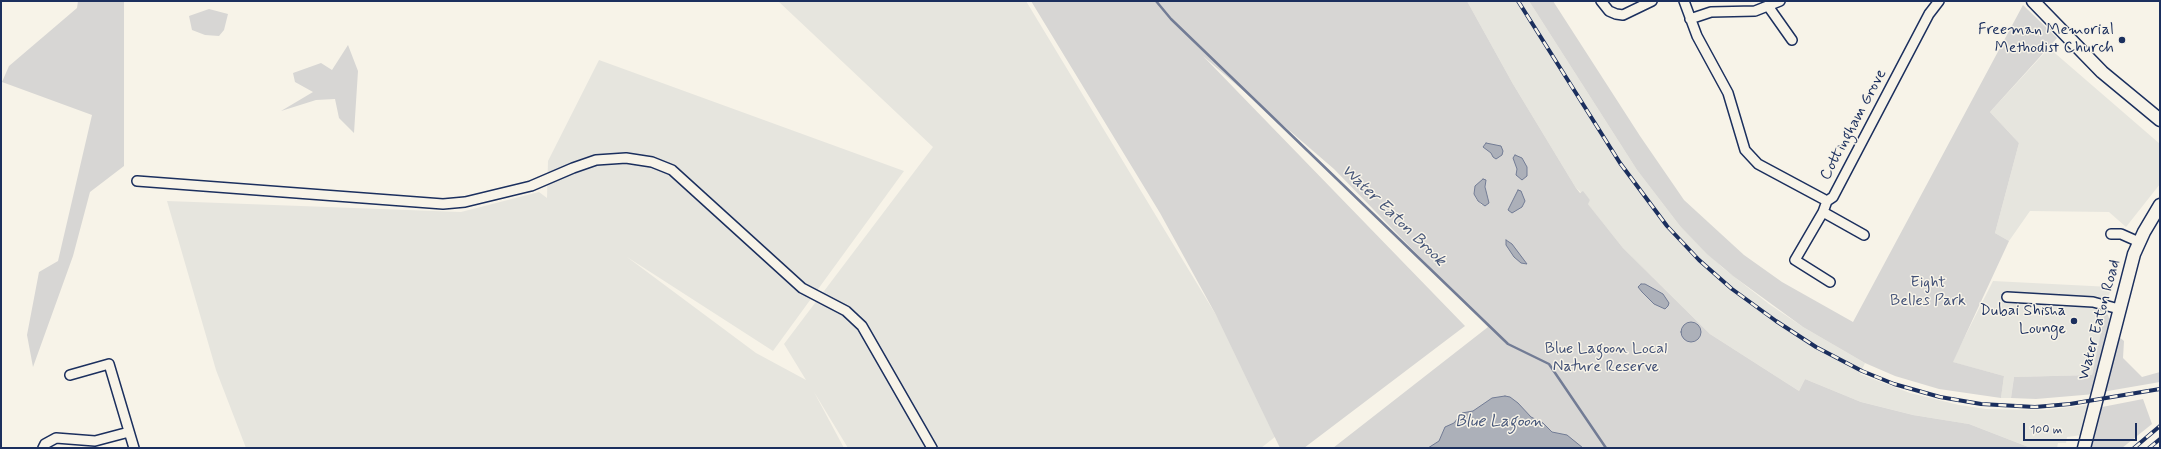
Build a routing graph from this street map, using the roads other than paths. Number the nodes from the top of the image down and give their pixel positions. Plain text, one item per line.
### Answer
1 (1601, 1) edge
2 (1652, 1) edge
3 (1684, 1) edge
4 (1780, 1) edge
5 (1939, 1) edge
6 (2033, 1) edge
7 (1768, 6) junction
8 (1690, 20) junction
9 (1792, 40) dead end
10 (2156, 117) edge
11 (2160, 125) edge
12 (137, 180) dead end
13 (1827, 201) junction
14 (2160, 205) edge
15 (1823, 212) junction
16 (2111, 234) dead end
17 (1864, 235) dead end
18 (2139, 242) junction
19 (1830, 282) dead end
20 (2007, 297) dead end
21 (2119, 309) junction
22 (70, 375) dead end
23 (129, 432) junction
24 (43, 448) edge
25 (134, 448) edge
26 (932, 448) edge
27 (2084, 448) edge

1 - 2 street
3 - 8 street, Cottingham Grove
4 - 7 street
5 - 13 street, Cottingham Grove
6 - 10 street
7 - 8 street
7 - 9 street
8 - 13 street, Cottingham Grove
10 - 11 street
12 - 26 street
13 - 15 street
14 - 18 street, Water Eaton Road
15 - 17 street
15 - 19 street
16 - 18 street
18 - 21 street, Water Eaton Road
20 - 21 street
21 - 27 street, Water Eaton Road
22 - 23 street
23 - 24 street
23 - 25 street

